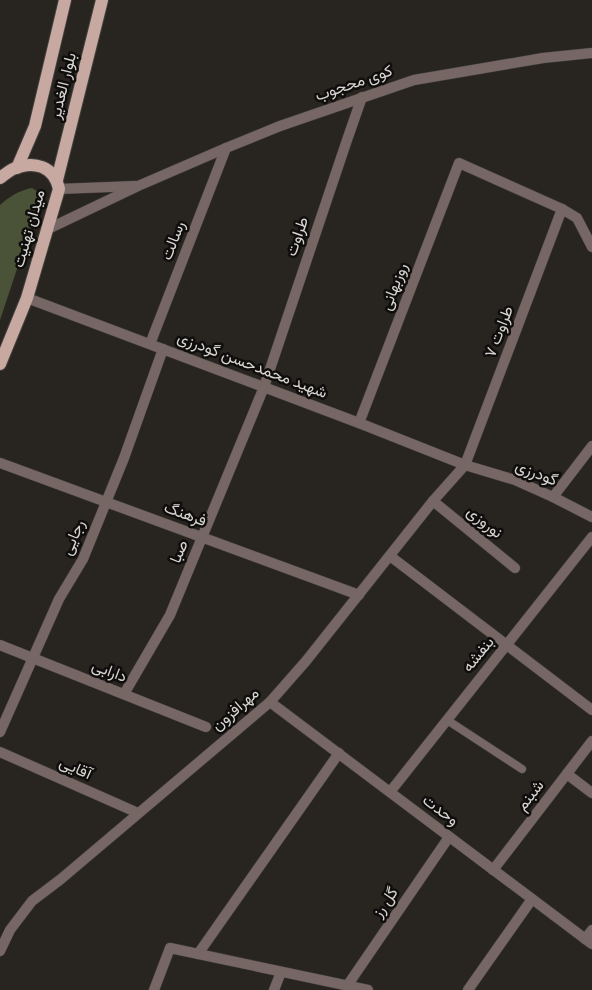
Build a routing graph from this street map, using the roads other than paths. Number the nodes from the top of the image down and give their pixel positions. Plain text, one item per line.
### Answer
1 (66, 0) edge
2 (102, 0) edge
3 (592, 53) edge
4 (362, 97) junction
5 (226, 148) junction
6 (17, 168) junction
7 (0, 178) edge
8 (58, 185) junction
9 (138, 186) junction
10 (562, 209) junction
11 (48, 229) junction
12 (592, 247) edge
13 (27, 298) junction
14 (14, 330) junction
15 (0, 343) edge
16 (150, 344) junction
17 (163, 349) junction
18 (0, 364) edge
19 (264, 387) junction
20 (359, 423) junction
21 (592, 446) edge
22 (0, 463) edge
23 (465, 465) junction
24 (553, 497) junction
25 (433, 501) junction
26 (106, 502) junction
27 (592, 517) edge
28 (203, 537) junction
29 (592, 537) edge
30 (390, 556) junction
31 (515, 568) dead end
32 (359, 595) junction
33 (0, 645) edge
34 (506, 645) junction
35 (32, 658) junction
36 (124, 694) junction
37 (270, 702) junction
38 (592, 710) edge
39 (447, 720) junction
40 (206, 727) dead end
41 (0, 732) edge
42 (592, 741) edge
43 (0, 752) edge
44 (339, 753) junction
45 (522, 770) dead end
46 (567, 774) junction
47 (390, 792) junction
48 (592, 793) edge
49 (138, 813) junction
50 (449, 837) junction
51 (493, 870) junction
52 (532, 899) junction
53 (592, 930) edge
54 (588, 942) edge
55 (1, 947) edge
56 (198, 954) junction
57 (281, 972) junction
58 (347, 986) junction
59 (154, 990) edge
60 (274, 990) edge
61 (368, 990) edge
62 (468, 990) edge

1 - 6 main road, بلوار الغدیر
2 - 8 main road, بلوار الغدیر
3 - 4 street, کوی محجوب
4 - 5 street, کوی محجوب
4 - 19 street, طراوت
5 - 9 street, کوی محجوب
5 - 16 street, رسالت
6 - 7 main road, میدان تهنیت
6 - 8 main road, میدان تهنیت
8 - 9 street
8 - 11 main road, میدان تهنیت
9 - 11 street, کوی محجوب
10 - 12 street
10 - 20 street, روزبهانی
10 - 23 street, طراوت ۷
11 - 13 main road, میدان تهنیت
13 - 14 main road, میدان تهنیت
13 - 16 street, شهید محمدحسن گودرزی
14 - 15 main road, میدان تهنیت
14 - 18 main road
16 - 17 street, شهید محمدحسن گودرزی
17 - 19 street, شهید محمدحسن گودرزی
17 - 26 street, رجایی
19 - 20 street, شهید محمدحسن گودرزی
19 - 28 street, صبا
20 - 23 street, شهید محمدحسن گودرزی
21 - 24 street
22 - 26 street, فرهنگ
23 - 24 street, گودرزی
23 - 25 street, مهرافزون
24 - 27 street, گودرزی
25 - 30 street, مهرافزون
25 - 31 street, نوروزی
26 - 28 street, فرهنگ
26 - 35 street, رجایی
28 - 32 street, فرهنگ
28 - 36 street, صبا
29 - 34 street, بنفشه
30 - 32 street, مهرافزون
30 - 34 street
32 - 37 street, مهرافزون
33 - 35 street, دارابی
34 - 38 street
34 - 39 street, بنفشه
35 - 36 street, دارابی
35 - 41 street, رجایی
36 - 40 street, دارابی
37 - 44 street, وحدت
37 - 49 street, مهرافزون
39 - 45 lane
39 - 47 street, بنفشه
42 - 46 street, شبنم
43 - 49 street, آقایی
44 - 47 street, وحدت
44 - 56 street
46 - 48 street
46 - 51 street, شبنم
47 - 50 street, وحدت
49 - 55 street, مهرافزون
50 - 51 street, وحدت
50 - 58 street, گل رز
51 - 52 street, وحدت
52 - 54 street, وحدت
52 - 62 street
53 - 54 street
56 - 57 street
56 - 59 street
57 - 58 street
57 - 60 street
58 - 61 street

